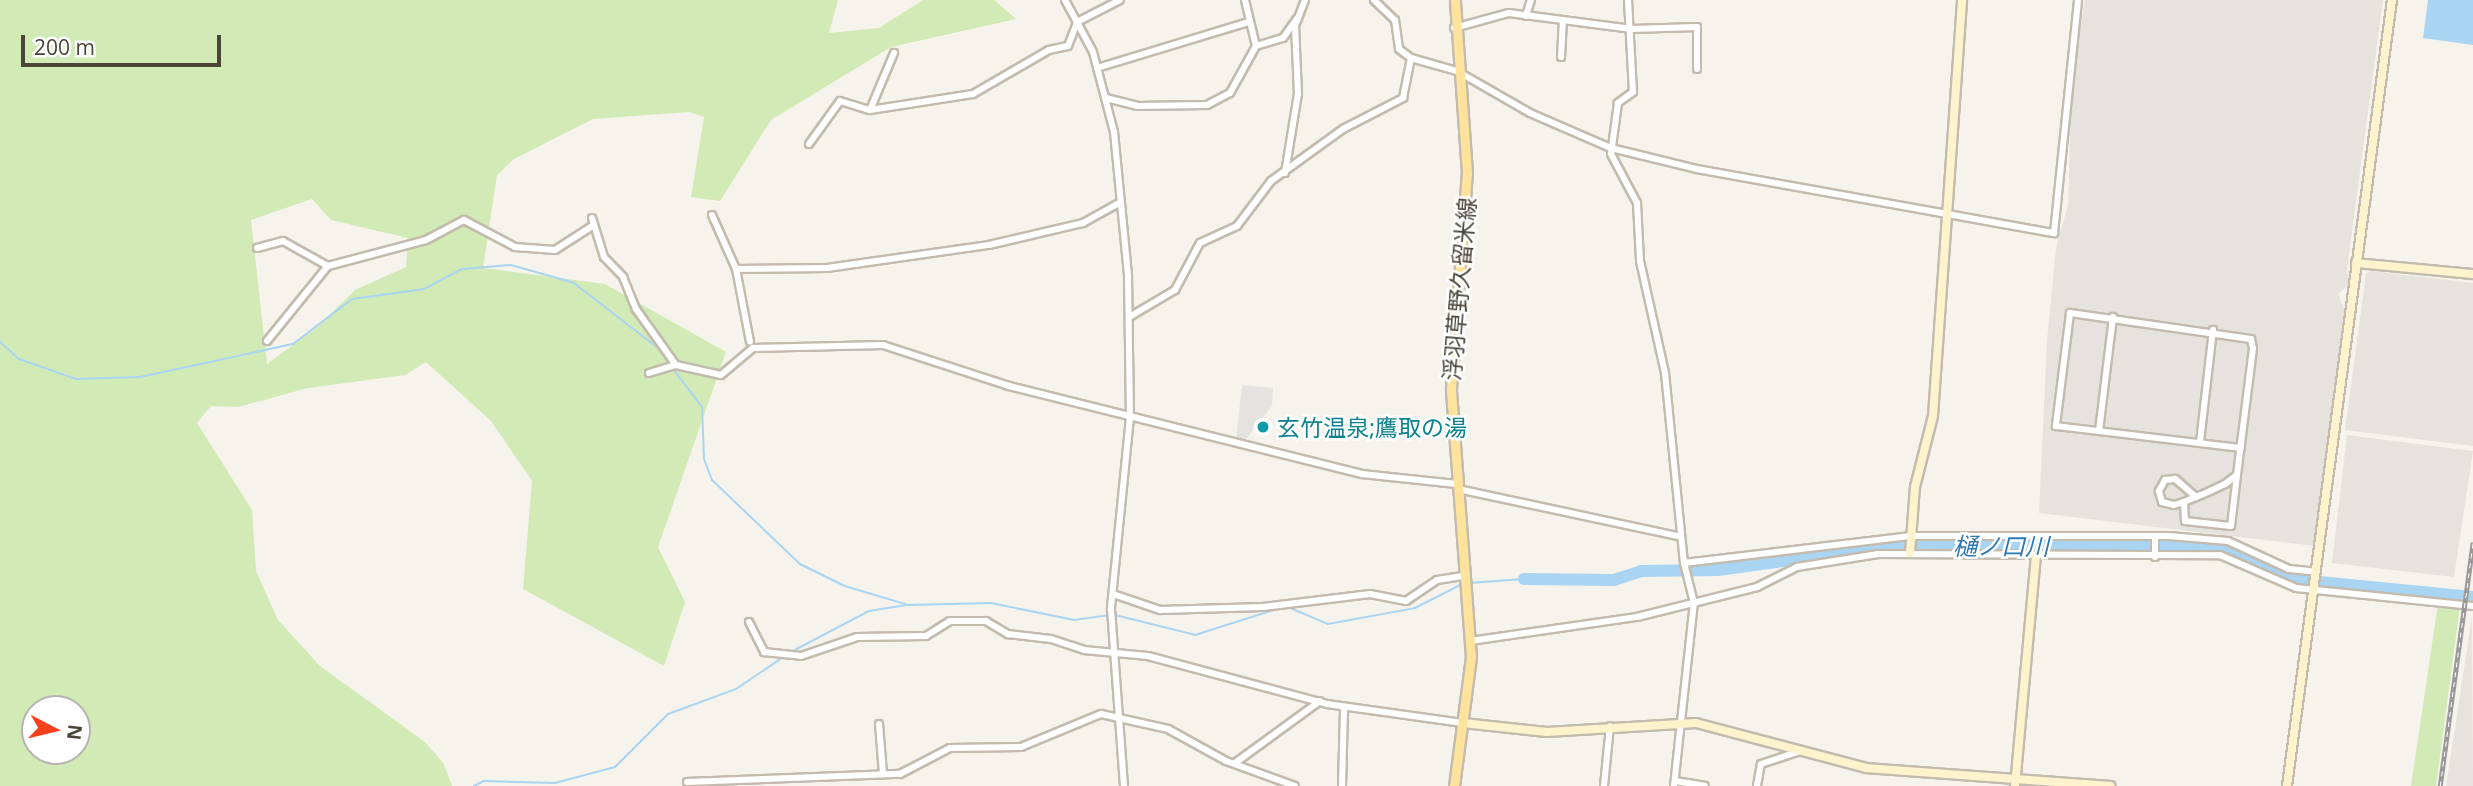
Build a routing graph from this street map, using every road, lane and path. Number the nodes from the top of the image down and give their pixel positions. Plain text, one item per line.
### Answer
1 (1065, 0) edge
2 (1120, 0) edge
3 (1245, 0) edge
4 (1305, 0) edge
5 (1374, 0) edge
6 (1455, 0) edge
7 (1531, 0) edge
8 (1628, 0) edge
9 (1962, 0) edge
10 (2078, 0) edge
11 (2392, 0) edge
12 (1526, 16) junction
13 (1297, 19) junction
14 (1077, 22) junction
15 (1248, 22) junction
16 (1563, 23) junction
17 (1454, 29) junction
18 (1632, 29) junction
19 (1256, 46) junction
20 (894, 53) dead end
21 (1561, 57) dead end
22 (1411, 58) junction
23 (1097, 68) junction
24 (1697, 69) dead end
25 (1457, 71) junction
26 (1106, 98) junction
27 (870, 110) junction
28 (809, 144) dead end
29 (1611, 148) junction
30 (1285, 173) junction
31 (1119, 203) junction
32 (712, 215) dead end
33 (1944, 216) junction
34 (257, 248) dead end
35 (2356, 263) junction
36 (328, 266) junction
37 (736, 269) junction
38 (2473, 274) edge
39 (1131, 317) junction
40 (2113, 317) junction
41 (2213, 330) junction
42 (267, 341) dead end
43 (750, 342) dead end
44 (676, 365) junction
45 (649, 373) dead end
46 (1130, 417) junction
47 (2099, 431) junction
48 (2200, 442) junction
49 (2241, 448) junction
50 (2237, 475) junction
51 (1457, 486) junction
52 (2196, 498) junction
53 (2184, 502) junction
54 (1678, 536) junction
55 (1909, 538) junction
56 (2155, 539) junction
57 (2090, 540) junction
58 (1910, 552) junction
59 (2254, 552) junction
60 (2090, 555) junction
61 (2036, 556) junction
62 (2155, 556) junction
63 (2248, 564) junction
64 (1685, 565) junction
65 (2316, 574) junction
66 (1463, 577) junction
67 (2314, 589) junction
68 (1113, 594) junction
69 (1694, 603) junction
70 (2473, 606) edge
71 (749, 622) dead end
72 (1470, 641) junction
73 (1114, 652) junction
74 (1320, 701) junction
75 (1344, 707) junction
76 (1121, 720) junction
77 (1682, 722) junction
78 (1463, 723) junction
79 (879, 724) dead end
80 (1610, 726) junction
81 (1800, 751) junction
82 (1236, 763) junction
83 (883, 775) junction
84 (687, 782) dead end
85 (1675, 783) edge
86 (2016, 783) edge
87 (725, 785) edge
88 (1124, 786) edge
89 (1295, 786) edge
90 (1342, 786) edge
91 (1454, 786) edge
92 (1604, 786) edge
93 (1705, 786) edge
94 (1757, 786) edge
95 (2110, 786) edge
96 (2287, 786) edge

1 - 14 street
2 - 14 street
3 - 15 street
4 - 13 street
5 - 22 street
6 - 17 main road, 浮羽草野久留米線
7 - 12 street
8 - 18 street
9 - 33 street
10 - 33 street
11 - 35 street
12 - 16 street
12 - 17 street
13 - 19 street
13 - 30 street
14 - 23 street
14 - 27 street
15 - 19 street
15 - 23 street
16 - 18 street
16 - 21 street
17 - 25 main road, 浮羽草野久留米線
18 - 24 street
18 - 29 street
19 - 26 street
20 - 27 street
22 - 25 street
22 - 30 street
23 - 26 street
25 - 29 street
25 - 51 main road, 浮羽草野久留米線
26 - 31 street
27 - 28 street
29 - 33 street
29 - 54 street
30 - 39 street
31 - 37 street
31 - 39 street
32 - 37 street
33 - 55 street
34 - 36 street
35 - 38 street
35 - 65 street
36 - 42 street
36 - 44 street
37 - 43 street
39 - 46 street
40 - 41 street
40 - 47 street
40 - 47 street
41 - 48 street
41 - 49 street
44 - 45 street
44 - 46 street
46 - 51 street
46 - 68 street
47 - 48 street
48 - 49 street
49 - 50 street
50 - 52 street
50 - 53 street
51 - 54 street
51 - 66 main road, 浮羽草野久留米線
52 - 53 street
52 - 53 street
54 - 64 street
55 - 57 street
55 - 58 street
55 - 64 street
56 - 57 street
56 - 59 street
56 - 62 street
57 - 60 street
58 - 61 street
58 - 69 street
59 - 63 street
59 - 65 street
60 - 61 street
60 - 62 street
61 - 86 street
62 - 63 street
63 - 67 street
64 - 69 street
65 - 67 street
66 - 68 street
66 - 72 main road, 浮羽草野久留米線
67 - 70 street
67 - 96 street
68 - 73 street
69 - 72 street
69 - 77 street
71 - 73 street
72 - 78 main road, 浮羽草野久留米線
73 - 74 street
73 - 76 street
74 - 75 street
74 - 82 street
75 - 78 street
75 - 90 street
76 - 82 street
76 - 83 street
76 - 88 street
77 - 80 street
77 - 81 street
77 - 85 street
78 - 80 street
78 - 91 main road, 浮羽草野久留米線
79 - 83 street
80 - 92 street
81 - 86 street
81 - 94 street
82 - 89 street
83 - 87 street
84 - 87 street
85 - 93 street
86 - 95 street

